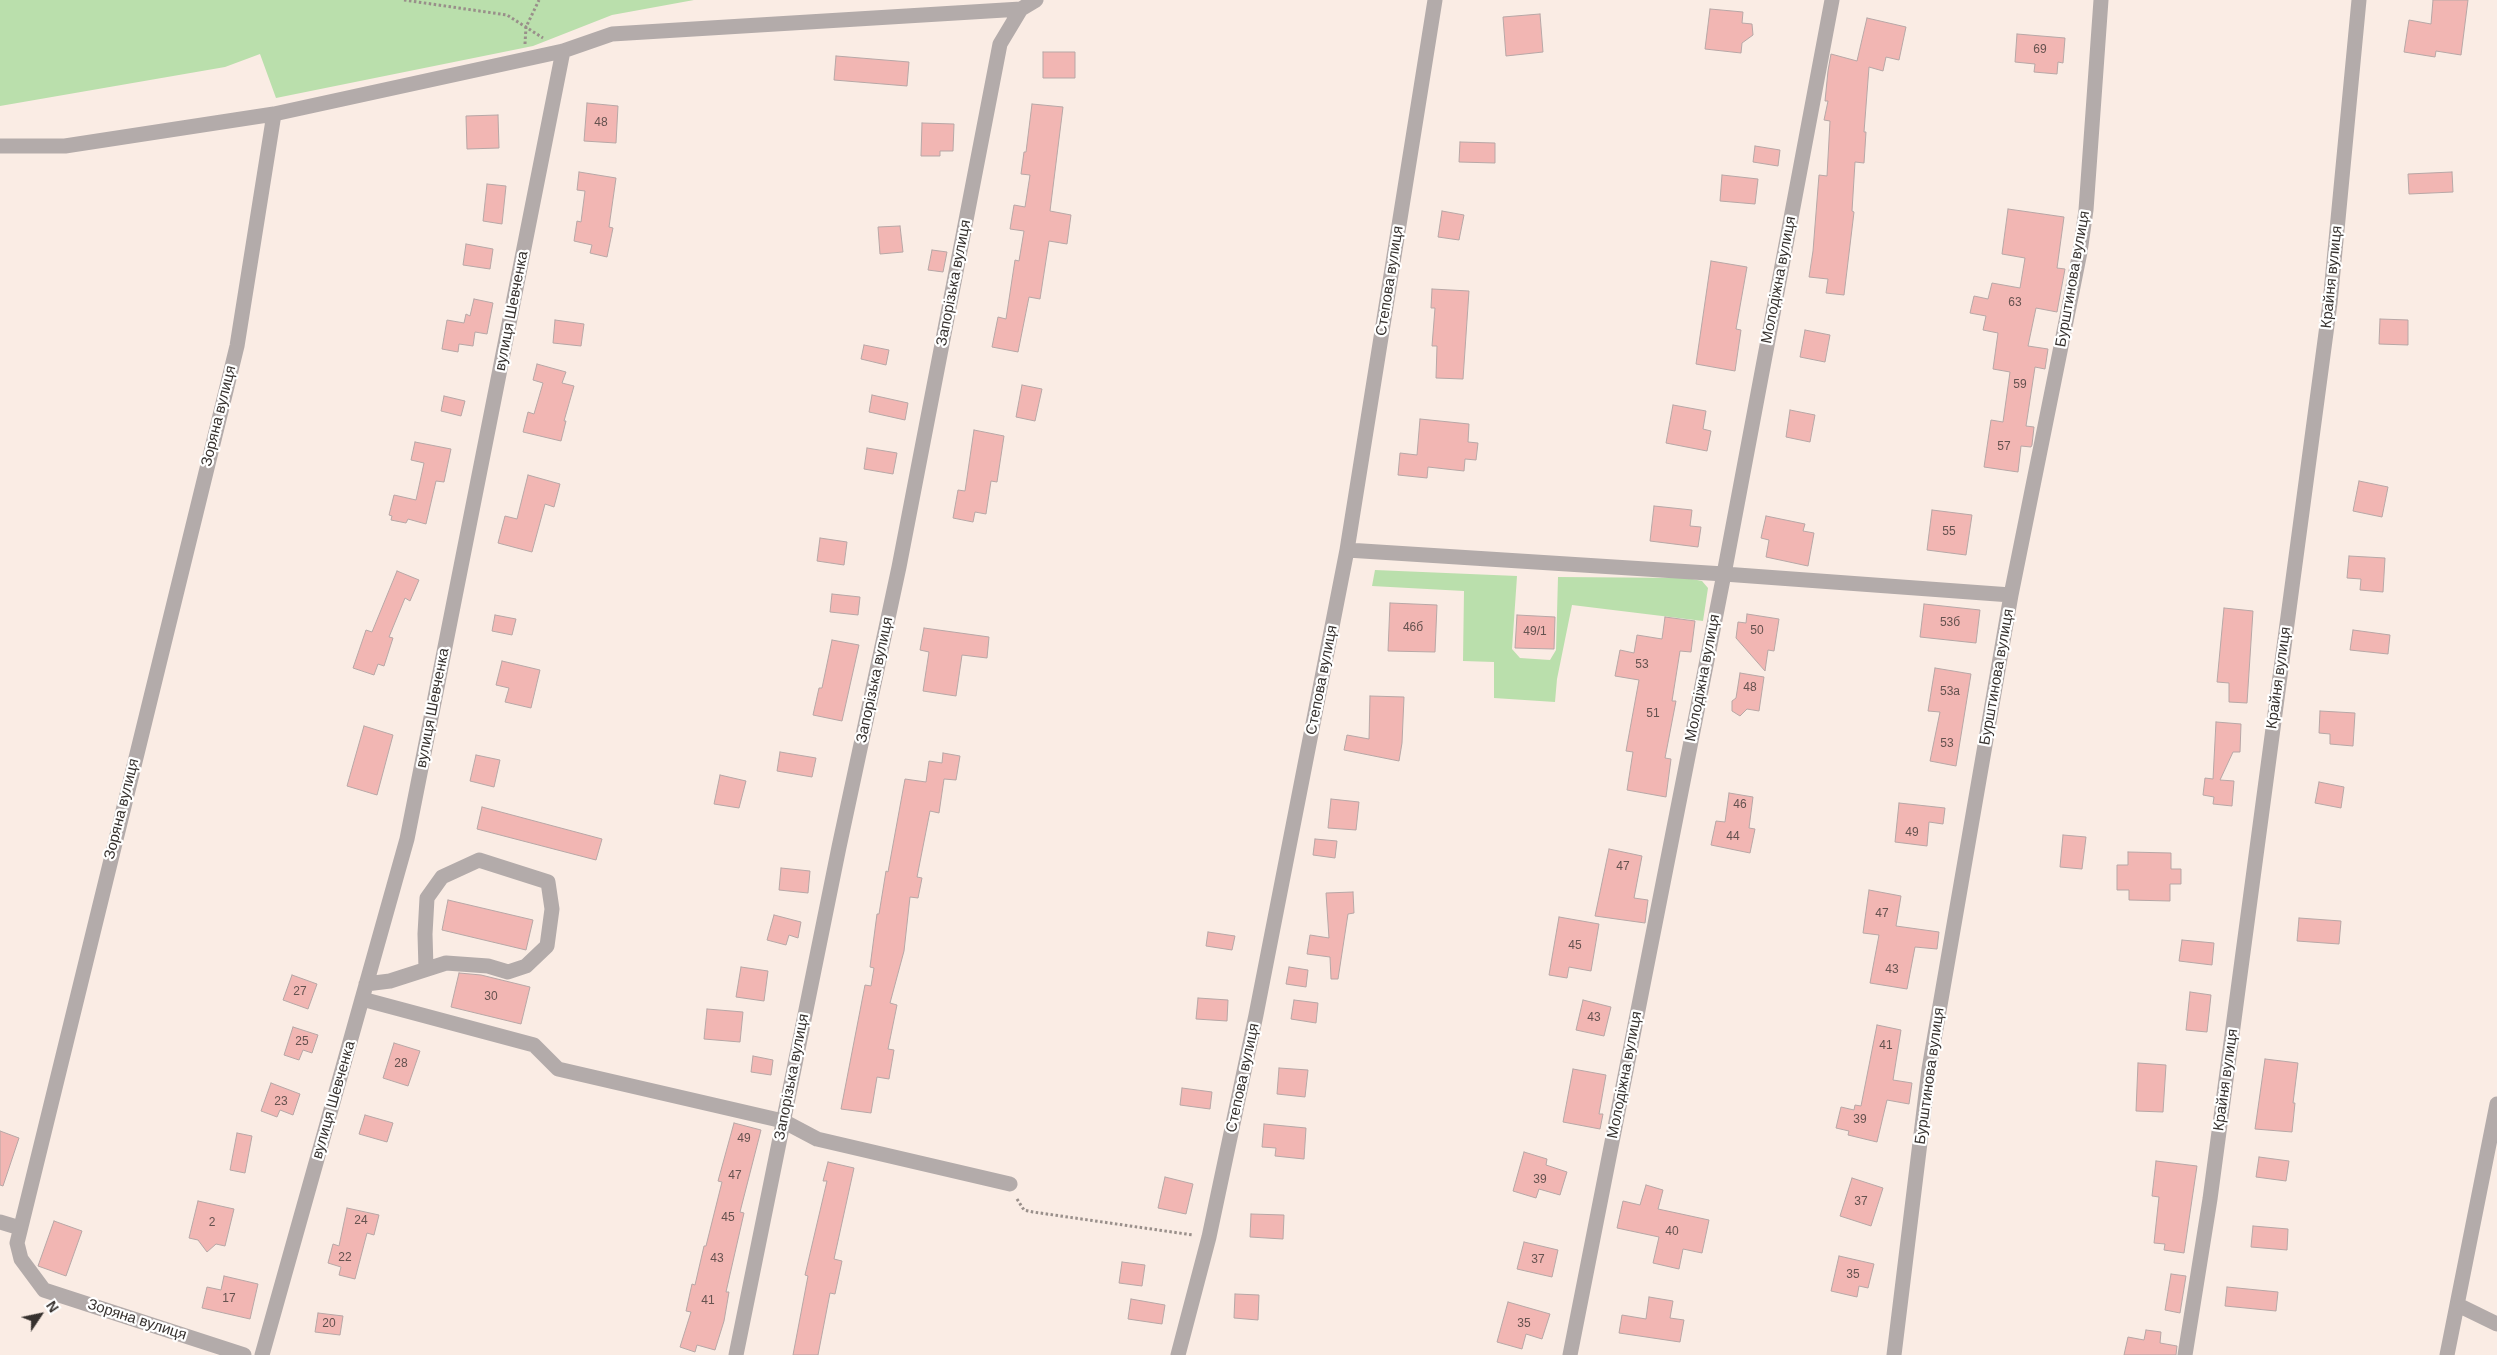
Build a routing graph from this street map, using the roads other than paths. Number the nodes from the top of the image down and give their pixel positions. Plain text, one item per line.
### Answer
1 (1036, 0) edge
2 (1435, 0) edge
3 (1832, 0) edge
4 (2101, 0) edge
5 (2360, 0) edge
6 (1021, 9) junction
7 (563, 51) junction
8 (274, 114) junction
9 (0, 146) edge
10 (1347, 550) junction
11 (1724, 574) junction
12 (2011, 595) junction
13 (426, 969) junction
14 (364, 992) junction
15 (2497, 1104) edge
16 (783, 1121) junction
17 (1010, 1184) road end
18 (0, 1222) edge
19 (20, 1228) junction
20 (2458, 1305) junction
21 (2497, 1324) edge
22 (244, 1355) edge
23 (262, 1355) edge
24 (736, 1355) edge
25 (1178, 1355) edge
26 (1570, 1355) edge
27 (1894, 1355) edge
28 (2185, 1355) edge
29 (2447, 1355) edge

1 - 6 street
2 - 10 street, Степова вулиця
3 - 11 street, Молодіжна вулиця
4 - 12 street, Бурштинова вулиця
5 - 28 street, Крайня вулиця
6 - 7 street
6 - 16 street, Запорізька вулиця
7 - 8 street
7 - 14 street, вулиця Шевченка
8 - 9 street
8 - 19 street, Зоряна вулиця
10 - 11 street
10 - 25 street, Степова вулиця
11 - 12 street
11 - 26 street, Молодіжна вулиця
12 - 27 street, Бурштинова вулиця
13 - 13 street
13 - 14 street
14 - 16 street
14 - 23 street, вулиця Шевченка
15 - 20 street
16 - 17 street
16 - 24 street, Запорізька вулиця
18 - 19 street
19 - 22 street, Зоряна вулиця
20 - 21 street
20 - 29 street

